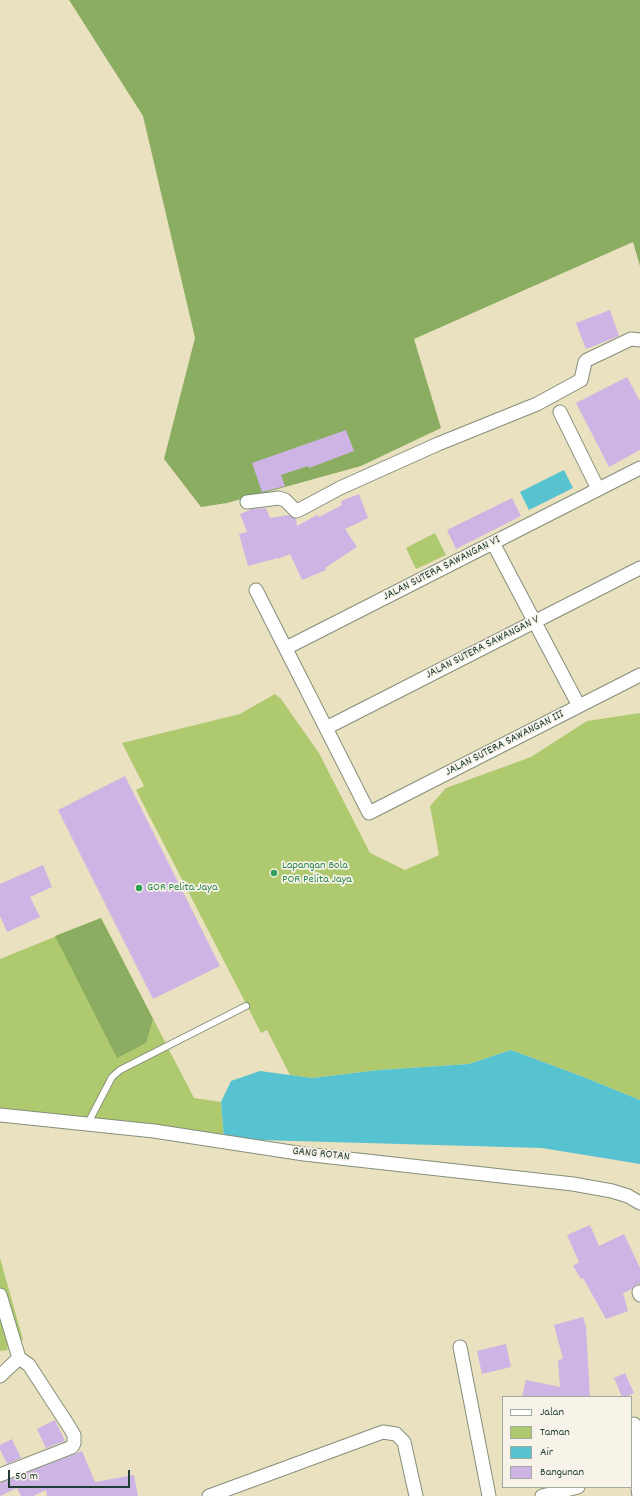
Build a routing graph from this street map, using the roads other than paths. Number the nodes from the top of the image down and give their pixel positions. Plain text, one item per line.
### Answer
1 (640, 340) edge
2 (560, 412) dead end
3 (640, 468) edge
4 (598, 489) junction
5 (247, 502) dead end
6 (493, 543) junction
7 (640, 568) edge
8 (256, 590) dead end
9 (535, 622) junction
10 (286, 648) junction
11 (640, 675) edge
12 (579, 706) junction
13 (326, 728) junction
14 (246, 1006) dead end
15 (0, 1115) edge
16 (87, 1125) junction
17 (640, 1203) edge
18 (0, 1295) edge
19 (460, 1347) dead end
20 (19, 1358) junction
21 (0, 1376) edge
22 (634, 1424) dead end
23 (633, 1473) edge
24 (0, 1475) edge
25 (574, 1488) edge
26 (210, 1496) edge
27 (416, 1496) edge
28 (489, 1496) edge
29 (542, 1496) edge
30 (639, 1496) edge

1 - 5 street
2 - 4 street
3 - 4 street, JALAN SUTERA SAWANGAN VI
4 - 6 street, JALAN SUTERA SAWANGAN VI
6 - 9 street
6 - 10 street, JALAN SUTERA SAWANGAN VI
7 - 9 street, JALAN SUTERA SAWANGAN V
8 - 10 street
9 - 12 street
9 - 13 street, JALAN SUTERA SAWANGAN V
10 - 13 street
11 - 12 street, JALAN SUTERA SAWANGAN III
12 - 13 street, JALAN SUTERA SAWANGAN III
14 - 16 lane
15 - 16 street, GANG ROTAN
16 - 17 street, GANG ROTAN
18 - 20 street
19 - 28 street
20 - 21 street
20 - 24 street
22 - 23 street
23 - 30 street
25 - 29 street
26 - 27 street

